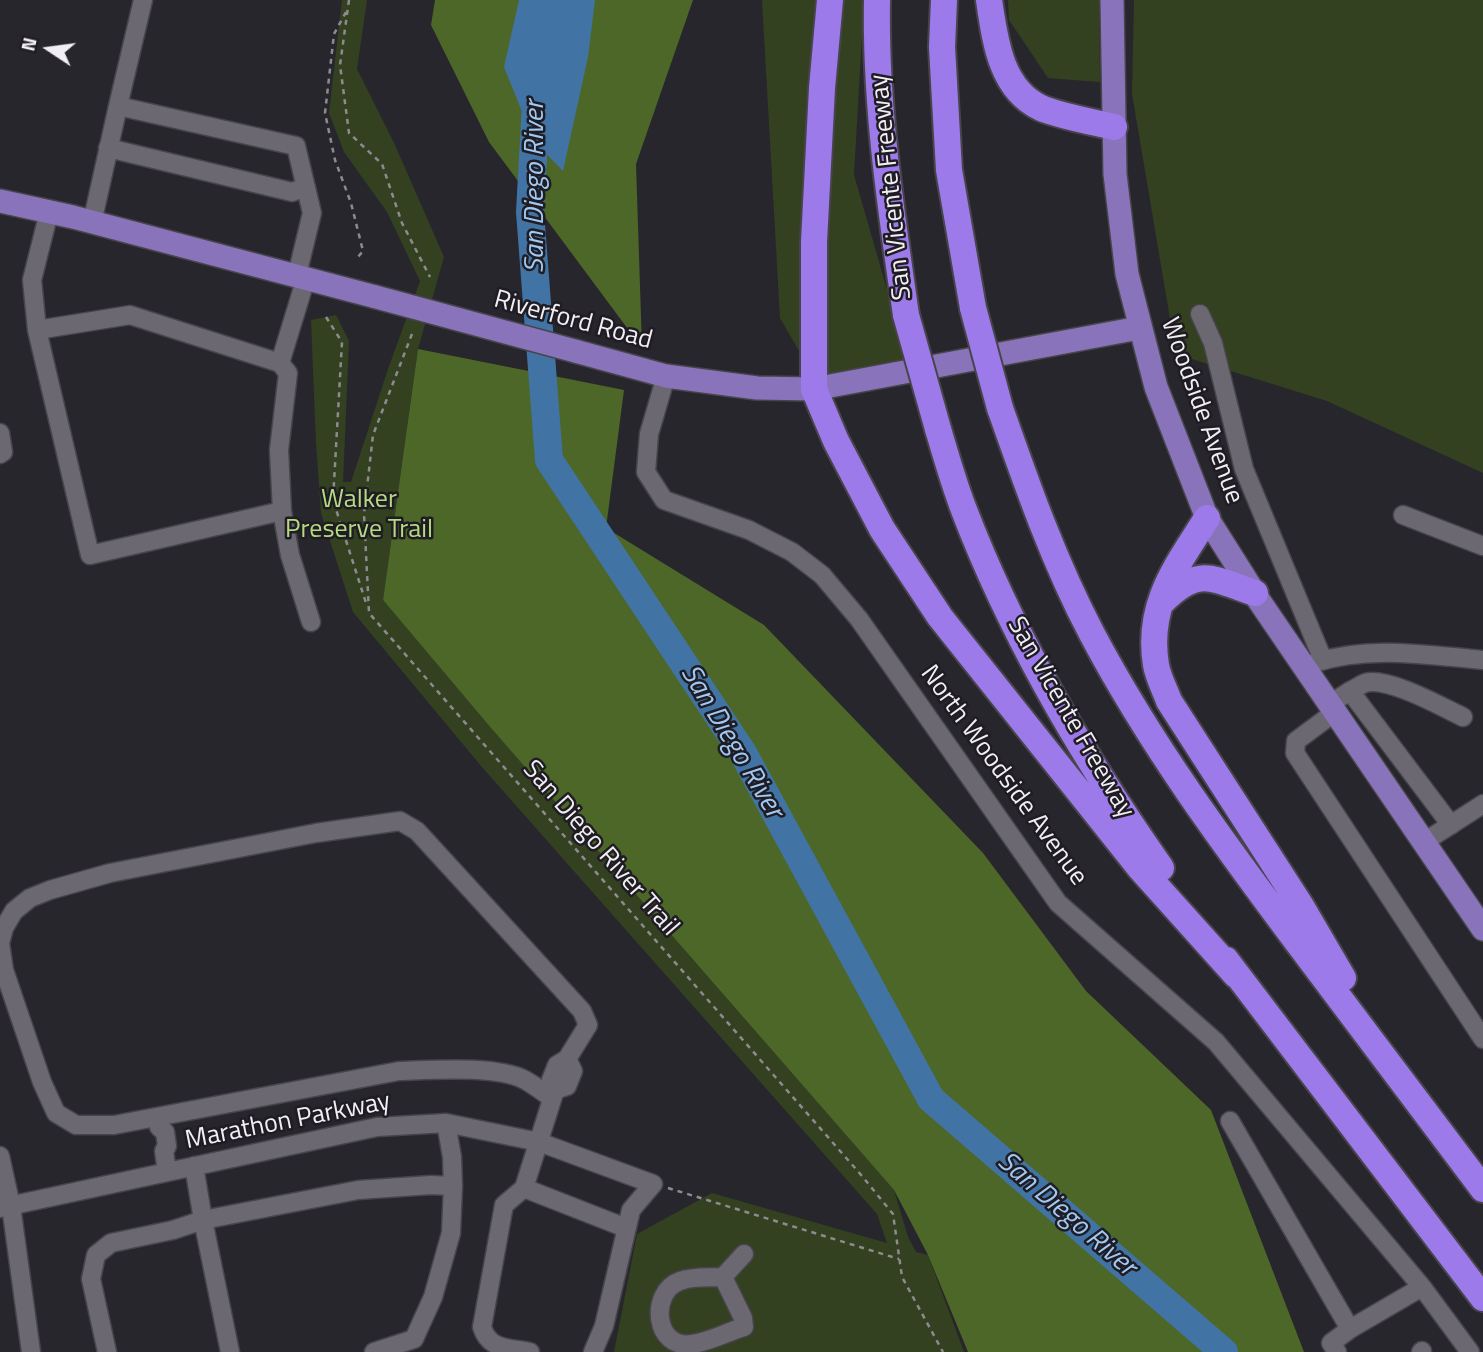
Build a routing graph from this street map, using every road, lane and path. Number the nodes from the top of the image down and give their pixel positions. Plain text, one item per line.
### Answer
1 (143, 0) edge
2 (349, 0) edge
3 (831, 0) edge
4 (877, 0) edge
5 (944, 0) edge
6 (989, 0) edge
7 (1112, 0) edge
8 (348, 9) junction
9 (118, 106) junction
10 (1114, 127) junction
11 (108, 148) junction
12 (306, 187) junction
13 (0, 201) edge
14 (49, 212) junction
15 (92, 223) junction
16 (358, 257) dead end
17 (302, 277) junction
18 (430, 277) dead end
19 (1200, 314) dead end
20 (326, 317) dead end
21 (1139, 328) junction
22 (37, 330) junction
23 (412, 334) dead end
24 (280, 363) junction
25 (666, 376) junction
26 (814, 389) junction
27 (0, 433) edge
28 (0, 454) edge
29 (282, 511) junction
30 (1403, 515) dead end
31 (1207, 518) junction
32 (1483, 546) edge
33 (1255, 593) junction
34 (1158, 605) junction
35 (369, 613) junction
36 (311, 622) dead end
37 (1483, 660) edge
38 (1313, 663) junction
39 (1350, 691) junction
40 (1332, 708) junction
41 (1463, 717) dead end
42 (1483, 804) edge
43 (1451, 825) junction
44 (1424, 842) junction
45 (1483, 929) edge
46 (1236, 975) junction
47 (1483, 1039) edge
48 (1403, 1083) junction
49 (554, 1094) junction
50 (1230, 1121) dead end
51 (158, 1122) junction
52 (446, 1123) junction
53 (539, 1142) junction
54 (0, 1156) edge
55 (194, 1166) junction
56 (167, 1172) junction
57 (653, 1184) junction
58 (453, 1186) junction
59 (524, 1188) junction
60 (1483, 1189) edge
61 (6, 1207) edge
62 (203, 1220) junction
63 (626, 1228) junction
64 (744, 1254) dead end
65 (900, 1259) junction
66 (723, 1277) junction
67 (1422, 1287) junction
68 (1483, 1298) edge
69 (1350, 1329) junction
70 (31, 1352) edge
71 (107, 1352) edge
72 (230, 1352) edge
73 (374, 1352) edge
74 (530, 1352) edge
75 (593, 1352) edge
76 (943, 1352) edge
77 (1337, 1352) edge
78 (1470, 1352) edge

1 - 9 street
2 - 8 path
3 - 26 highway
4 - 46 highway, San Vicente Freeway, bridge
5 - 48 highway, bridge
6 - 10 highway
7 - 10 main road, Woodside Avenue
8 - 16 path
8 - 18 path
9 - 11 street
9 - 12 street
10 - 21 main road, Woodside Avenue
11 - 12 street
11 - 15 street
12 - 17 street
13 - 14 main road, Riverford Road
14 - 15 main road, Riverford Road
14 - 22 street
15 - 17 main road, Riverford Road
17 - 24 street
17 - 25 main road, Riverford Road, bridge
19 - 38 street
20 - 35 path
21 - 26 main road, Riverford Road
21 - 31 main road, Woodside Avenue
22 - 24 street
22 - 29 street
23 - 35 path
24 - 29 street
25 - 26 main road, Riverford Road
25 - 67 street, North Woodside Avenue
26 - 46 highway
27 - 28 street
29 - 36 street
30 - 32 street
31 - 33 main road, Woodside Avenue
31 - 34 highway
33 - 34 highway
33 - 38 main road, Woodside Avenue
34 - 48 highway
35 - 65 path, San Diego River Trail
37 - 38 street
38 - 40 main road, Woodside Avenue
39 - 40 street
39 - 41 street
39 - 43 street
40 - 44 main road, Woodside Avenue
40 - 47 street
42 - 43 street
43 - 44 street
44 - 45 main road, Woodside Avenue
46 - 68 highway, San Vicente Freeway
48 - 60 highway
49 - 51 street
49 - 51 street
49 - 53 street
50 - 69 street
51 - 56 street
52 - 53 street, Marathon Parkway
52 - 55 street, Marathon Parkway
52 - 58 street
53 - 57 street, Marathon Parkway
53 - 59 street
54 - 61 street
55 - 56 street, Marathon Parkway
55 - 62 street
56 - 61 street, Marathon Parkway
57 - 63 street
57 - 65 path
58 - 62 street
58 - 73 street
59 - 63 street
59 - 74 street
61 - 70 street
62 - 71 street
62 - 72 street
63 - 75 street
64 - 66 street
65 - 76 path, San Diego River Trail
66 - 66 street
67 - 69 street
67 - 78 street, North Woodside Avenue
69 - 77 street

